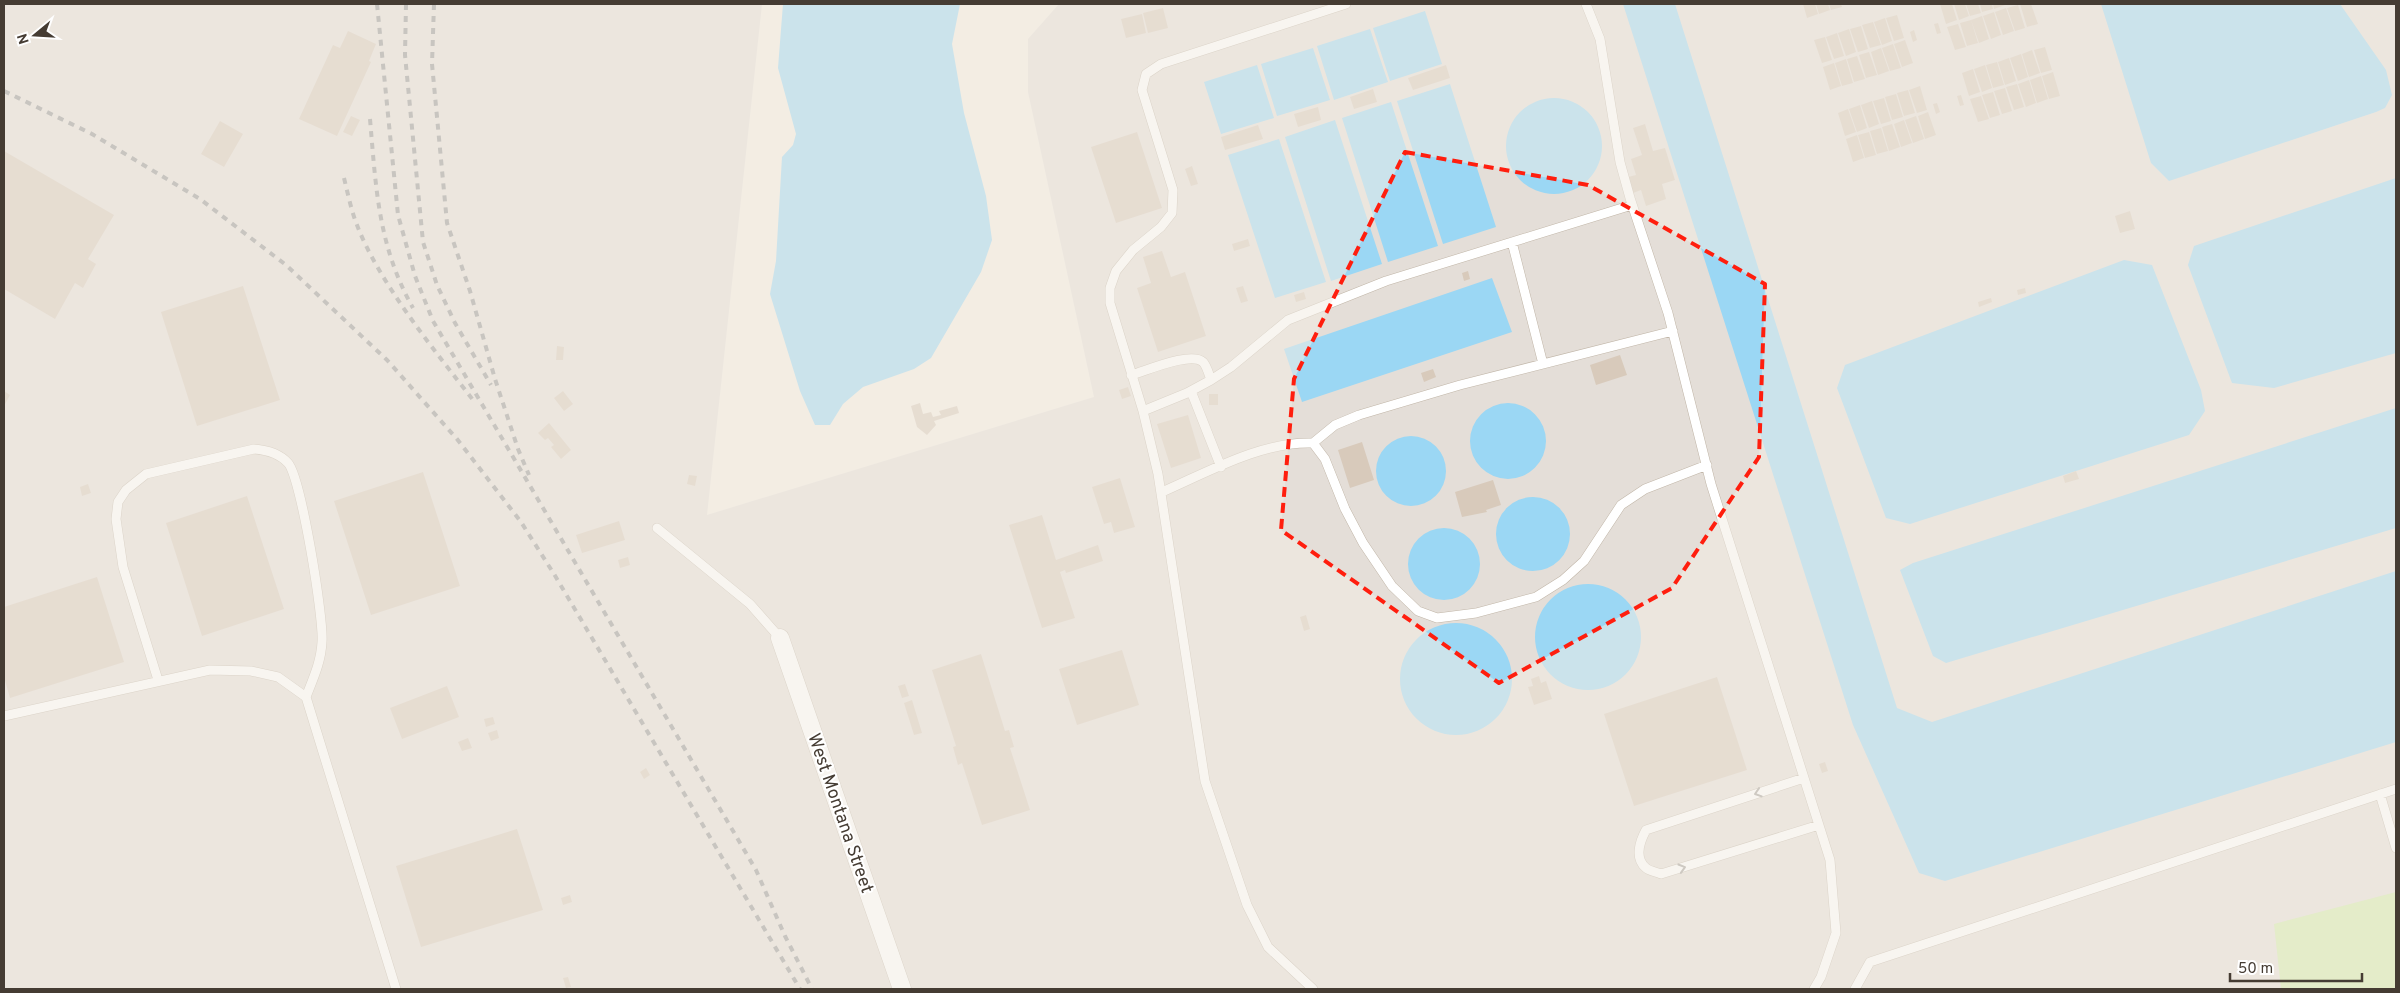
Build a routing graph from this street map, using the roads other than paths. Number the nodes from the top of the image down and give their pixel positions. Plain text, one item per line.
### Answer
1 (1346, 4) edge
2 (1586, 4) edge
3 (1632, 205) junction
4 (1512, 242) junction
5 (1673, 331) junction
6 (1543, 364) junction
7 (1131, 375) junction
8 (1211, 380) junction
9 (1191, 391) junction
10 (1143, 411) junction
11 (1312, 443) junction
12 (1707, 465) junction
13 (1221, 467) junction
14 (1162, 492) junction
15 (658, 528) dead end
16 (780, 638) joint
17 (158, 680) junction
18 (306, 697) junction
19 (4, 716) edge
20 (1804, 778) junction
21 (2396, 789) edge
22 (2380, 794) junction
23 (1819, 825) junction
24 (2396, 848) edge
25 (396, 989) edge
26 (902, 989) edge
27 (1313, 989) edge
28 (1814, 989) edge
29 (1855, 989) edge

1 - 7 lane
2 - 3 lane
3 - 4 lane
3 - 5 lane
4 - 6 lane
4 - 8 lane
5 - 6 lane
5 - 12 lane
6 - 11 lane
7 - 8 lane
7 - 10 lane
8 - 9 lane
9 - 10 lane
9 - 13 lane
10 - 14 lane
11 - 12 lane
11 - 13 lane
12 - 20 lane
13 - 14 lane
14 - 27 lane
15 - 16 lane
16 - 26 street, West Montana Street
17 - 18 lane
17 - 18 lane
17 - 19 lane
18 - 25 lane
20 - 23 lane
20 -> 23 lane
21 - 22 lane
22 - 24 lane
22 - 29 lane
23 - 28 lane

